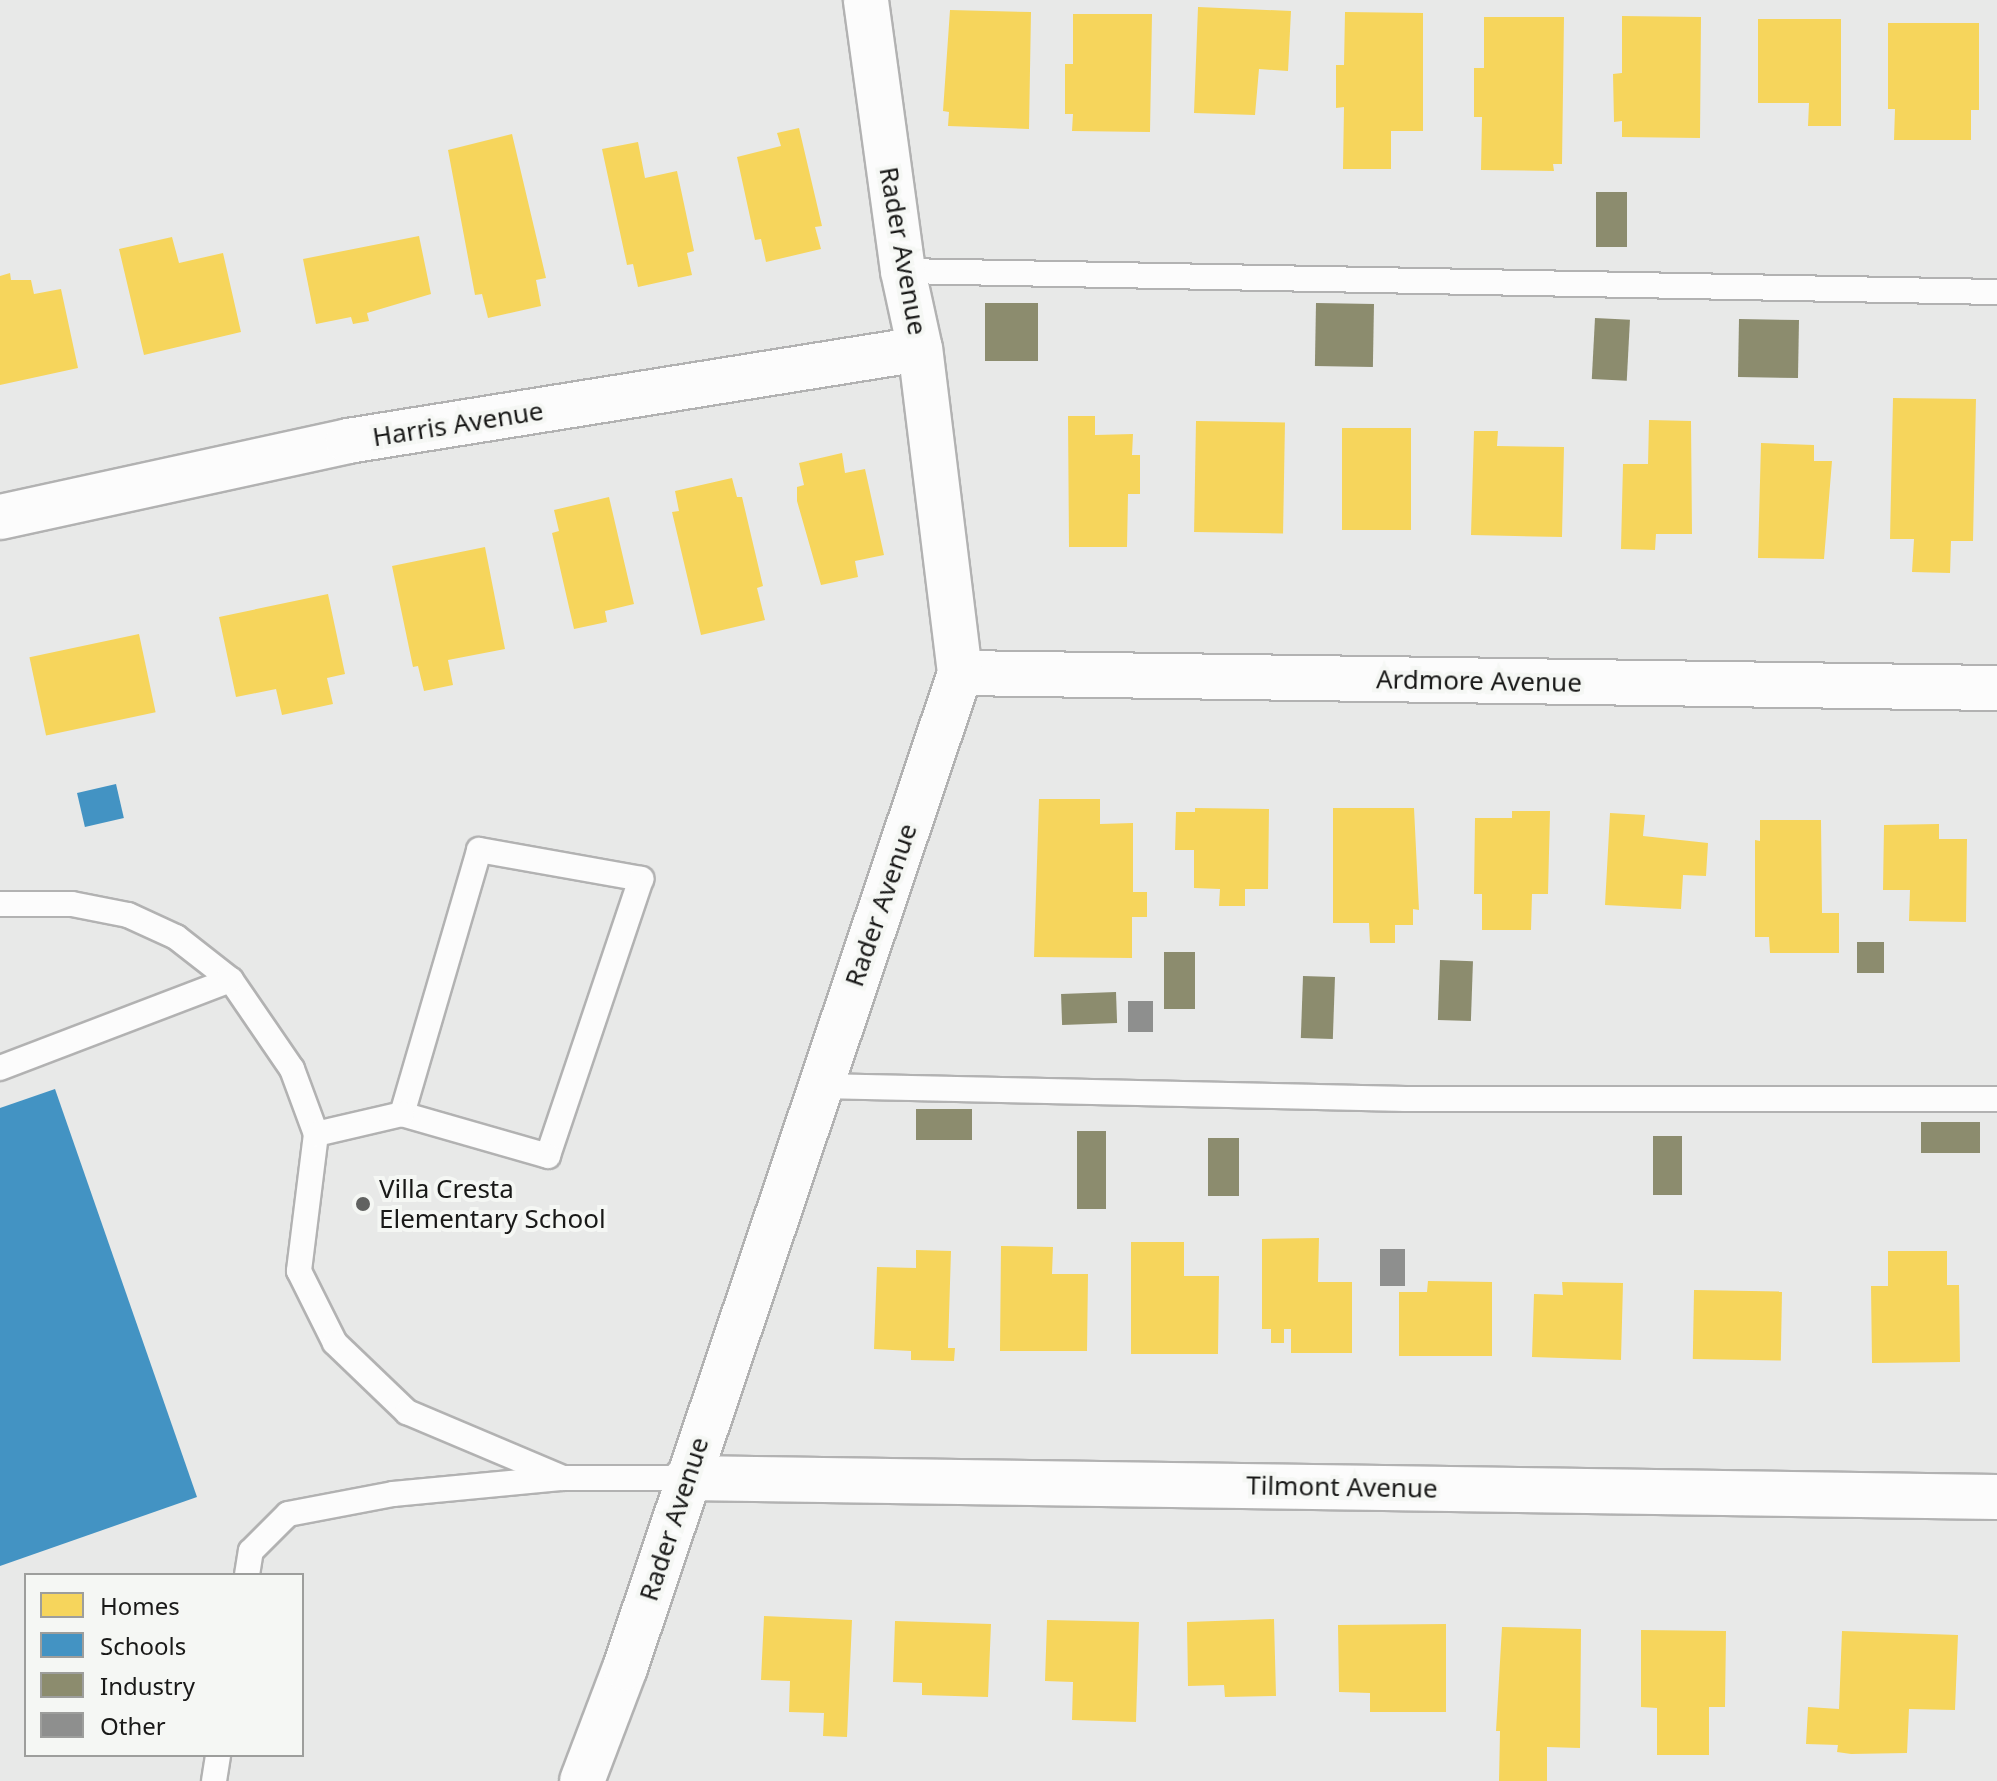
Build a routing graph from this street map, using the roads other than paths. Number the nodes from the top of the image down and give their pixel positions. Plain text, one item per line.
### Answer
1 (866, 0) edge
2 (903, 271) junction
3 (1997, 292) edge
4 (920, 349) junction
5 (0, 517) edge
6 (960, 673) junction
7 (1997, 688) edge
8 (0, 904) edge
9 (231, 980) junction
10 (0, 1068) edge
11 (820, 1086) junction
12 (1997, 1099) edge
13 (402, 1114) junction
14 (316, 1134) junction
15 (563, 1478) junction
16 (687, 1478) junction
17 (1997, 1497) edge
18 (247, 1573) edge
19 (218, 1757) edge
20 (214, 1781) edge
21 (582, 1781) edge

1 - 2 street, Rader Avenue
2 - 3 lane
2 - 4 street, Rader Avenue
4 - 5 street, Harris Avenue
4 - 6 street, Rader Avenue
6 - 7 street, Ardmore Avenue
6 - 11 street, Rader Avenue
8 - 9 lane
9 - 10 lane
9 - 14 lane
11 - 12 lane
11 - 16 street, Rader Avenue
13 - 13 lane
13 - 14 lane
14 - 15 lane
15 - 16 lane
15 - 18 lane
16 - 17 street, Tilmont Avenue
16 - 21 street, Rader Avenue
19 - 20 lane

